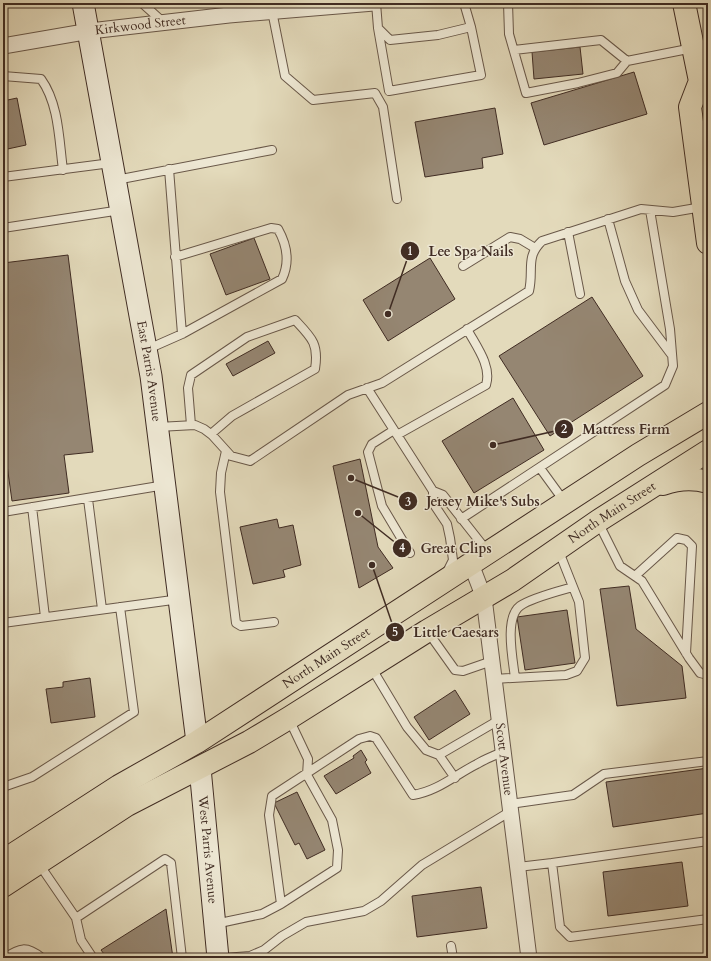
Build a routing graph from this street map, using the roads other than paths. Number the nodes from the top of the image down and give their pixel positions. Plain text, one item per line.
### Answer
1 (83, 3) edge
2 (142, 3) edge
3 (375, 3) edge
4 (464, 3) edge
5 (508, 3) edge
6 (684, 3) edge
7 (272, 11) junction
8 (163, 22) junction
9 (471, 27) junction
10 (378, 28) junction
11 (90, 31) junction
12 (3, 46) edge
13 (693, 48) junction
14 (514, 50) junction
15 (627, 61) junction
16 (3, 76) edge
17 (704, 85) edge
18 (389, 91) junction
19 (375, 93) junction
20 (272, 150) dead end
21 (169, 169) junction
22 (63, 170) junction
23 (115, 172) junction
24 (3, 177) edge
25 (397, 199) dead end
26 (703, 207) junction
27 (121, 210) junction
28 (650, 210) junction
29 (608, 220) junction
30 (3, 228) edge
31 (568, 232) junction
32 (708, 243) edge
33 (534, 248) junction
34 (175, 257) junction
35 (463, 266) dead end
36 (580, 294) dead end
37 (467, 329) junction
38 (182, 334) junction
39 (147, 350) junction
40 (672, 355) junction
41 (367, 388) junction
42 (708, 413) edge
43 (191, 425) junction
44 (158, 427) junction
45 (396, 432) junction
46 (211, 434) junction
47 (226, 451) junction
48 (708, 451) edge
49 (540, 468) junction
50 (708, 482) edge
51 (166, 485) junction
52 (652, 487) junction
53 (433, 491) junction
54 (88, 499) junction
55 (566, 503) junction
56 (32, 507) junction
57 (3, 512) edge
58 (461, 518) junction
59 (598, 521) junction
60 (558, 548) junction
61 (410, 553) dead end
62 (480, 558) junction
63 (635, 576) junction
64 (444, 580) junction
65 (573, 587) junction
66 (484, 598) junction
67 (180, 599) junction
68 (120, 607) junction
69 (102, 609) junction
70 (45, 617) junction
71 (274, 622) dead end
72 (3, 623) edge
73 (427, 631) junction
74 (686, 653) junction
75 (492, 661) junction
76 (371, 667) junction
77 (708, 675) edge
78 (515, 678) junction
79 (494, 679) junction
80 (289, 718) junction
81 (499, 720) junction
82 (197, 742) junction
83 (502, 752) junction
84 (439, 755) junction
85 (708, 761) edge
86 (200, 768) junction
87 (307, 775) junction
88 (455, 778) junction
89 (3, 787) edge
90 (511, 807) junction
91 (708, 841) edge
92 (3, 861) edge
93 (39, 863) junction
94 (552, 863) junction
95 (518, 867) junction
96 (3, 886) edge
97 (281, 904) junction
98 (76, 918) junction
99 (708, 919) edge
100 (214, 924) junction
101 (451, 946) dead end
102 (4, 958) edge
103 (42, 958) edge
104 (93, 958) edge
105 (182, 958) edge
106 (218, 958) edge
107 (224, 958) edge
108 (454, 958) edge
109 (529, 958) edge

1 - 11 street, East Parris Avenue
2 - 8 lane
3 - 7 street, Kirkwood Street
3 - 10 lane
4 - 9 lane
5 - 14 lane
6 - 13 main road
7 - 8 street, Kirkwood Street
7 - 19 lane
8 - 11 street, Kirkwood Street
9 - 10 lane
9 - 18 lane
10 - 18 lane
11 - 12 street, Kirkwood Street
11 - 23 street, East Parris Avenue
13 - 15 lane
13 - 17 main road
14 - 15 lane
14 - 15 lane
16 - 22 lane
17 - 26 main road
18 - 19 lane
19 - 25 lane
20 - 21 lane
21 - 23 lane
21 - 34 lane
22 - 23 lane
22 - 24 lane
23 - 27 street, East Parris Avenue
26 - 28 lane
26 - 32 main road
27 - 30 lane
27 - 39 street, East Parris Avenue
28 - 29 lane
28 - 40 lane
29 - 31 lane
29 - 40 lane
31 - 33 lane
31 - 36 lane
33 - 35 lane
33 - 37 lane
34 - 38 lane
34 - 38 lane
37 - 41 lane
37 - 45 lane
38 - 39 lane
39 - 44 street, East Parris Avenue
40 - 49 lane
41 - 45 lane
41 - 47 lane
42 - 55 main road, North Main Street
43 - 44 lane
43 - 46 lane
43 - 46 lane
44 - 51 street, East Parris Avenue
45 - 53 lane
45 - 61 lane
46 - 47 lane
47 - 71 lane
48 - 52 main road, North Main Street
49 - 55 lane
49 - 58 lane
50 - 52 main road
51 - 54 lane
51 - 67 street, East Parris Avenue
52 - 59 main road, North Main Street
53 - 58 lane
53 - 64 lane
54 - 56 lane
54 - 69 lane
55 - 62 main road, North Main Street
56 - 57 lane
56 - 70 lane
58 - 62 lane
59 - 60 main road, North Main Street
59 - 63 lane
60 - 65 lane
60 - 66 main road, North Main Street
62 - 64 main road, North Main Street
62 - 66 street, Scott Avenue
63 - 74 lane
63 - 74 lane
64 - 82 main road, North Main Street
65 - 78 lane
65 - 78 lane
66 - 73 main road, North Main Street
66 - 75 street, Scott Avenue
67 - 68 lane
67 - 82 street, East Parris Avenue
68 - 69 lane
68 - 89 lane
69 - 70 lane
70 - 72 lane
73 - 75 lane
73 - 76 main road, North Main Street
74 - 77 lane
75 - 79 street, Scott Avenue
76 - 80 main road, North Main Street
76 - 84 lane
78 - 79 lane
79 - 81 street, Scott Avenue
80 - 86 main road, North Main Street
80 - 87 lane
81 - 83 street, Scott Avenue
81 - 84 lane
82 - 86 street, West Parris Avenue
82 - 92 main road, North Main Street
83 - 88 lane
83 - 90 street, Scott Avenue
84 - 88 lane
85 - 90 lane
86 - 93 main road, North Main Street
86 - 100 street, West Parris Avenue
87 - 88 lane
87 - 97 lane
87 - 97 lane
90 - 95 street, Scott Avenue
90 - 107 lane
91 - 94 lane
93 - 96 main road, North Main Street
93 - 98 lane
94 - 95 lane
94 - 99 lane
95 - 109 street, Scott Avenue
97 - 100 lane
98 - 104 lane
98 - 105 lane
100 - 106 street, West Parris Avenue
101 - 108 lane
102 - 103 lane

